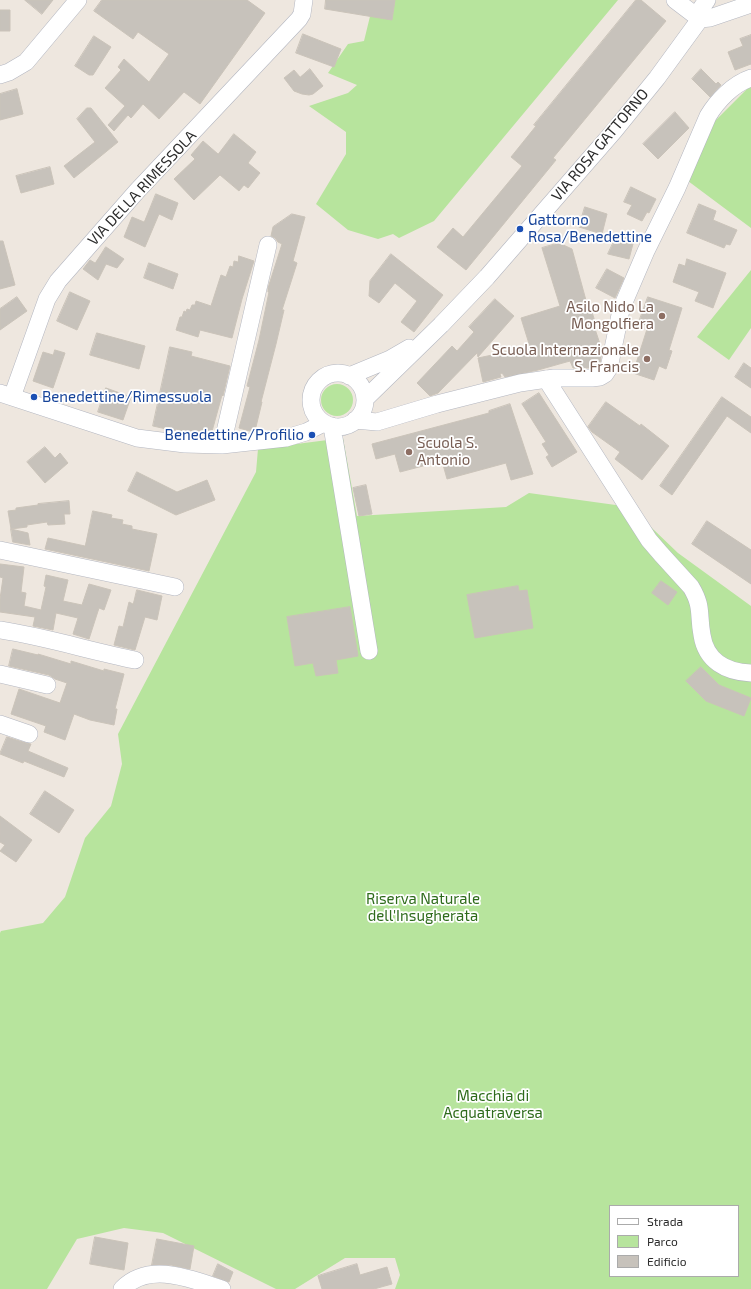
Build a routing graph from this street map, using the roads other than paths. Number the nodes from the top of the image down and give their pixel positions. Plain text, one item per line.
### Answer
1 (78, 0) edge
2 (304, 0) edge
3 (675, 0) edge
4 (707, 0) edge
5 (751, 4) edge
6 (700, 19) junction
7 (0, 75) edge
8 (751, 78) edge
9 (268, 245) dead end
10 (429, 337) junction
11 (349, 376) junction
12 (546, 379) junction
13 (6, 395) edge
14 (365, 399) junction
15 (355, 420) junction
16 (328, 424) junction
17 (222, 445) junction
18 (0, 550) edge
19 (174, 587) dead end
20 (0, 630) edge
21 (369, 651) dead end
22 (135, 660) dead end
23 (751, 673) edge
24 (0, 674) edge
25 (47, 685) dead end
26 (0, 724) edge
27 (29, 734) dead end
28 (122, 1289) edge
29 (222, 1289) edge

1 - 7 street
2 - 13 street, VIA DELLA RIMESSOLA
3 - 6 street
4 - 6 street, VIA ROSA GATTORNO
5 - 6 street
6 - 10 street, VIA ROSA GATTORNO
8 - 12 street
9 - 17 street
10 - 11 street, VIA ROSA GATTORNO
10 - 14 street, VIA ROSA GATTORNO
11 - 14 street
11 - 16 street
12 - 15 street
12 - 23 street
13 - 17 street
14 - 15 street
15 - 16 street
16 - 17 street
16 - 21 street
18 - 19 street
20 - 22 street
24 - 25 street
26 - 27 street
28 - 29 street

